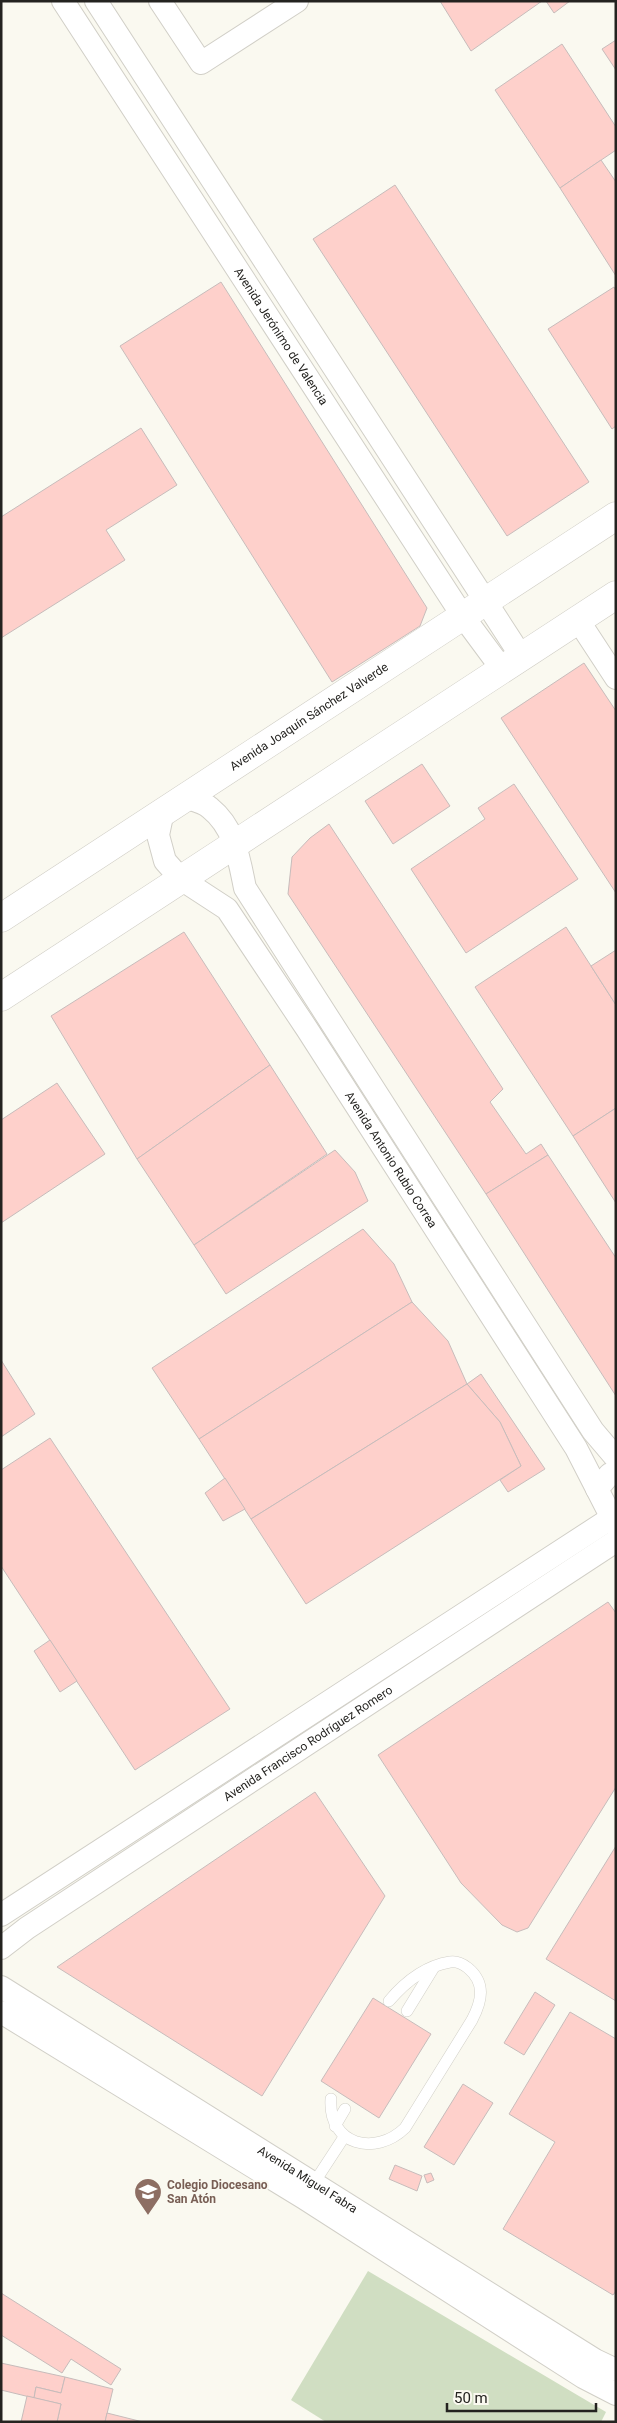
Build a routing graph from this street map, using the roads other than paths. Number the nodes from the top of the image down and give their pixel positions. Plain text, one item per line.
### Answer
1 (63, 1) edge
2 (96, 1) edge
3 (160, 1) edge
4 (297, 1) edge
5 (616, 516) edge
6 (616, 595) edge
7 (484, 601) junction
8 (462, 615) junction
9 (578, 620) junction
10 (511, 662) junction
11 (616, 678) edge
12 (174, 804) junction
13 (236, 844) junction
14 (181, 879) junction
15 (1, 918) edge
16 (1, 997) edge
17 (616, 1458) edge
18 (616, 1473) edge
19 (597, 1489) junction
20 (615, 1520) edge
21 (616, 1541) edge
22 (1, 1915) edge
23 (1, 1948) edge
24 (434, 1966) junction
25 (1, 1987) edge
26 (389, 2002) dead end
27 (407, 2010) dead end
28 (1, 2012) edge
29 (331, 2099) dead end
30 (345, 2109) dead end
31 (335, 2126) junction
32 (344, 2138) junction
33 (309, 2191) junction
34 (616, 2370) edge
35 (616, 2394) edge

1 - 8 street, Avenida Jerónimo de Valencia
2 - 7 street
3 - 4 street
5 - 7 main road, Avenida Joaquín Sánchez Valverde
6 - 9 main road
7 - 8 main road, Avenida Joaquín Sánchez Valverde
7 - 10 street
8 - 10 street, Avenida Jerónimo de Valencia
8 - 12 main road, Avenida Joaquín Sánchez Valverde
9 - 10 main road
9 - 11 street
10 - 13 main road
12 - 13 street, Avenida Antonio Rubio Correa
12 - 14 street, Avenida Antonio Rubio Correa
12 - 15 main road, Avenida Joaquín Sánchez Valverde
13 - 14 main road
13 - 17 street, Avenida Antonio Rubio Correa
14 - 16 main road
14 - 19 street, Avenida Antonio Rubio Correa
18 - 19 street
19 - 20 street, Avenida Antonio Rubio Correa
20 - 22 street, Avenida Francisco Rodríguez Romero
21 - 23 street, Avenida Francisco Rodríguez Romero
24 - 26 lane
24 - 27 lane
24 - 32 lane
25 - 33 street, Avenida Miguel Fabra
28 - 33 street, Avenida Miguel Fabra
29 - 31 lane
30 - 31 lane
31 - 32 lane
32 - 33 lane
33 - 34 street, Avenida Miguel Fabra
33 - 35 street, Avenida Miguel Fabra

